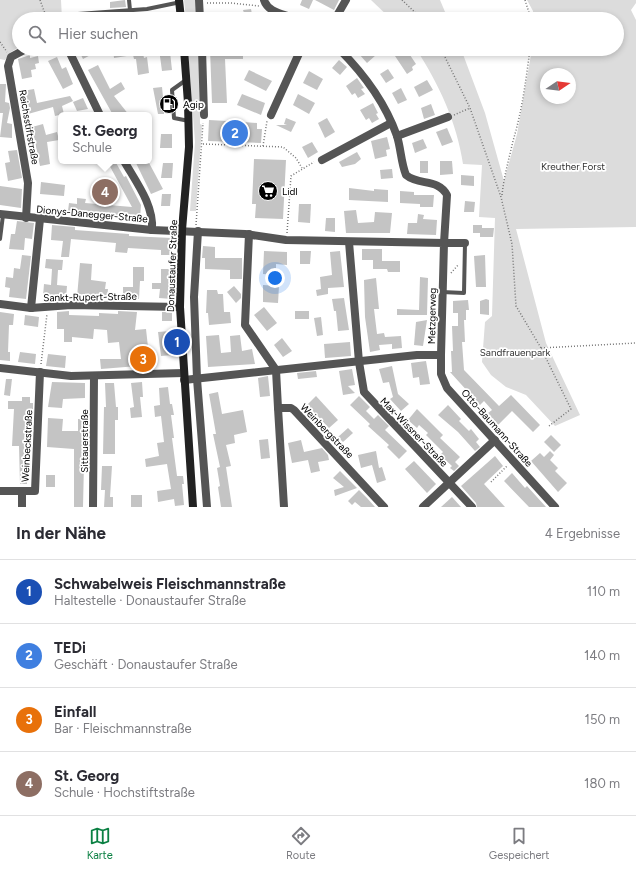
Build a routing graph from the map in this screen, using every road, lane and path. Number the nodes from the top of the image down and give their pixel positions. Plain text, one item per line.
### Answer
1 (40, 0) edge
2 (129, 0) edge
3 (346, 0) edge
4 (402, 0) edge
5 (525, 0) edge
6 (199, 1) edge
7 (178, 2) edge
8 (265, 3) edge
9 (130, 10) junction
10 (44, 12) edge
11 (97, 12) edge
12 (180, 12) edge
13 (200, 12) edge
14 (276, 12) edge
15 (339, 12) edge
16 (415, 12) edge
17 (529, 12) edge
18 (0, 42) edge
19 (71, 56) edge
20 (184, 56) edge
21 (202, 56) edge
22 (298, 56) edge
23 (346, 56) edge
24 (444, 56) edge
25 (529, 56) edge
26 (10, 57) joint
27 (186, 80) junction
28 (470, 108) junction
29 (99, 112) edge
30 (204, 115) joint
31 (271, 115) joint
32 (448, 117) joint
33 (189, 121) junction
34 (391, 122) junction
35 (397, 136) junction
36 (202, 144) junction
37 (263, 146) junction
38 (322, 160) joint
39 (126, 164) edge
40 (302, 168) junction
41 (501, 197) junction
42 (2, 214) edge
43 (26, 218) junction
44 (40, 219) junction
45 (152, 230) junction
46 (182, 230) junction
47 (197, 231) junction
48 (249, 234) junction
49 (0, 239) edge
50 (286, 240) junction
51 (349, 242) junction
52 (444, 243) junction
53 (465, 243) joint
54 (465, 256) junction
55 (451, 274) dead end
56 (442, 292) junction
57 (0, 304) edge
58 (48, 306) junction
59 (180, 307) junction
60 (31, 308) junction
61 (636, 343) edge
62 (541, 348) junction
63 (441, 355) junction
64 (359, 362) junction
65 (0, 368) edge
66 (276, 370) junction
67 (40, 372) junction
68 (94, 376) junction
69 (184, 377) junction
70 (197, 379) junction
71 (278, 408) junction
72 (549, 426) dead end
73 (495, 440) junction
74 (513, 460) junction
75 (449, 482) junction
76 (491, 482) dead end
77 (0, 491) edge
78 (22, 491) junction
79 (22, 507) edge
80 (93, 507) edge
81 (193, 507) edge
82 (207, 507) edge
83 (284, 507) edge
84 (384, 507) edge
85 (423, 507) edge
86 (472, 507) edge
87 (555, 507) edge

1 - 10 path
2 - 9 lane
3 - 15 street
4 - 16 path
5 - 17 path
6 - 8 path
6 - 13 street
7 - 9 lane
7 - 12 main road
8 - 14 street
9 - 11 lane
18 - 26 path
19 - 29 street
20 - 27 main road, Donaustaufer Straße
21 - 30 street
22 - 31 street
23 - 34 street, Metzgerweg
24 - 28 path
25 - 41 path
26 - 43 street, Reichsstiftstraße
27 - 33 main road, Donaustaufer Straße
27 - 33 lane
28 - 32 path
28 - 41 path
30 - 36 path
31 - 37 path
32 - 35 street
33 - 46 main road, Donaustaufer Straße
34 - 35 street, Metzgerweg
34 - 38 street
35 - 52 street, Metzgerweg
36 - 37 path
36 - 47 path
37 - 40 path
38 - 40 path
39 - 45 street
40 - 50 path
41 - 62 path
42 - 43 street, Dionys-Danegger-Straße
42 - 49 lane
43 - 44 street, Dionys-Danegger-Straße
44 - 45 street, Dionys-Danegger-Straße
44 - 60 street
45 - 46 street, Dionys-Danegger-Straße
46 - 47 street
46 - 59 main road, Donaustaufer Straße
47 - 48 street
47 - 70 street
48 - 50 street
48 - 66 street
50 - 51 street
51 - 52 street
51 - 64 street
52 - 53 street
52 - 56 street, Metzgerweg
53 - 54 lane
54 - 55 path
54 - 56 lane
56 - 63 street, Metzgerweg
57 - 60 street, Sankt-Rupert-Straße
58 - 59 street, Sankt-Rupert-Straße
58 - 60 street, Sankt-Rupert-Straße
58 - 67 path
59 - 69 main road, Donaustaufer Straße
61 - 62 path
62 - 72 path
63 - 64 street, Metzgerweg
63 - 73 street, Otto-Baumann-Straße
64 - 66 street, Metzgerweg
64 - 75 street, Max-Wissner-Straße
65 - 67 street, Metzgerweg
66 - 70 street, Metzgerweg
66 - 71 street
67 - 68 street, Metzgerweg
67 - 78 street, Weinbeckstraße
68 - 69 street, Metzgerweg
68 - 80 street, Sittauerstraße
69 - 70 street, Metzgerweg
69 - 81 main road, Donaustaufer Straße
70 - 82 street
71 - 83 street
71 - 84 street, Weinbergstraße
73 - 74 street, Otto-Baumann-Straße
73 - 75 street
74 - 76 path
74 - 87 street, Otto-Baumann-Straße
75 - 85 street
75 - 86 street, Max-Wissner-Straße
77 - 78 street
78 - 79 street, Weinbeckstraße

